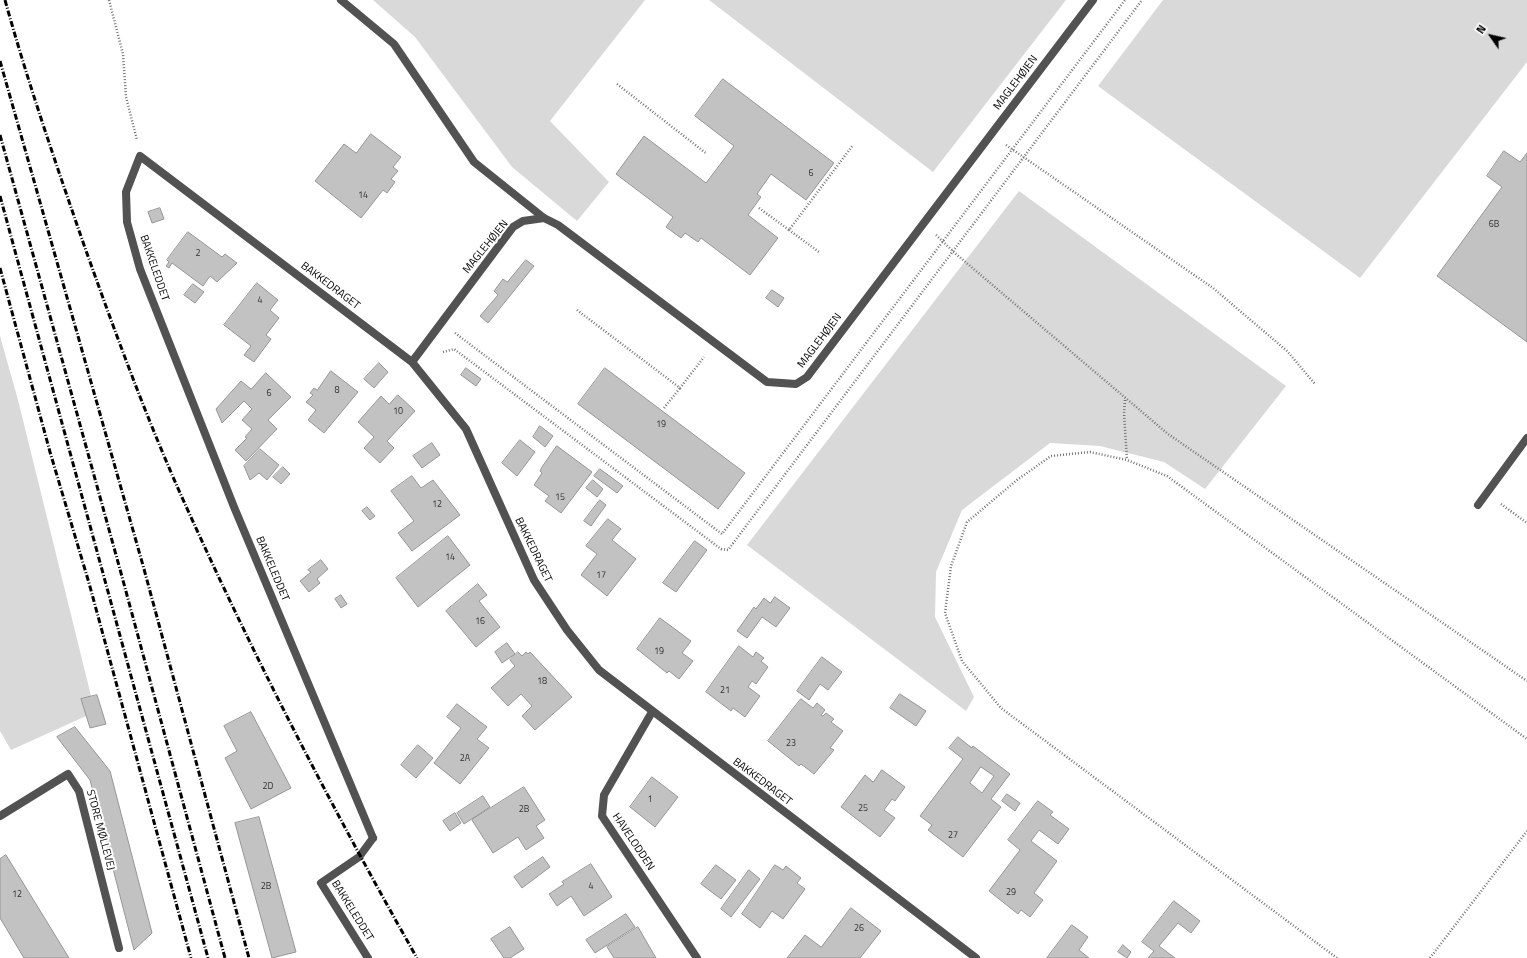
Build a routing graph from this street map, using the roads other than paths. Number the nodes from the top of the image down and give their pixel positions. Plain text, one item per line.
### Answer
1 (341, 0) edge
2 (1093, 0) edge
3 (140, 156) joint
4 (544, 218) junction
5 (412, 362) junction
6 (1527, 438) edge
7 (1478, 505) dead end
8 (652, 712) junction
9 (0, 816) edge
10 (119, 948) dead end
11 (368, 958) edge
12 (697, 958) edge
13 (976, 958) edge

1 - 4 street
2 - 4 street, MAGLEHØJEN
3 - 5 street, BAKKEDRAGET
3 - 11 street, BAKKELEDDET
4 - 5 street, MAGLEHØJEN
5 - 8 street, BAKKEDRAGET
6 - 7 street
8 - 12 street, HAVELODDEN
8 - 13 street, BAKKEDRAGET
9 - 10 street, STORE MØLLEVEJ

